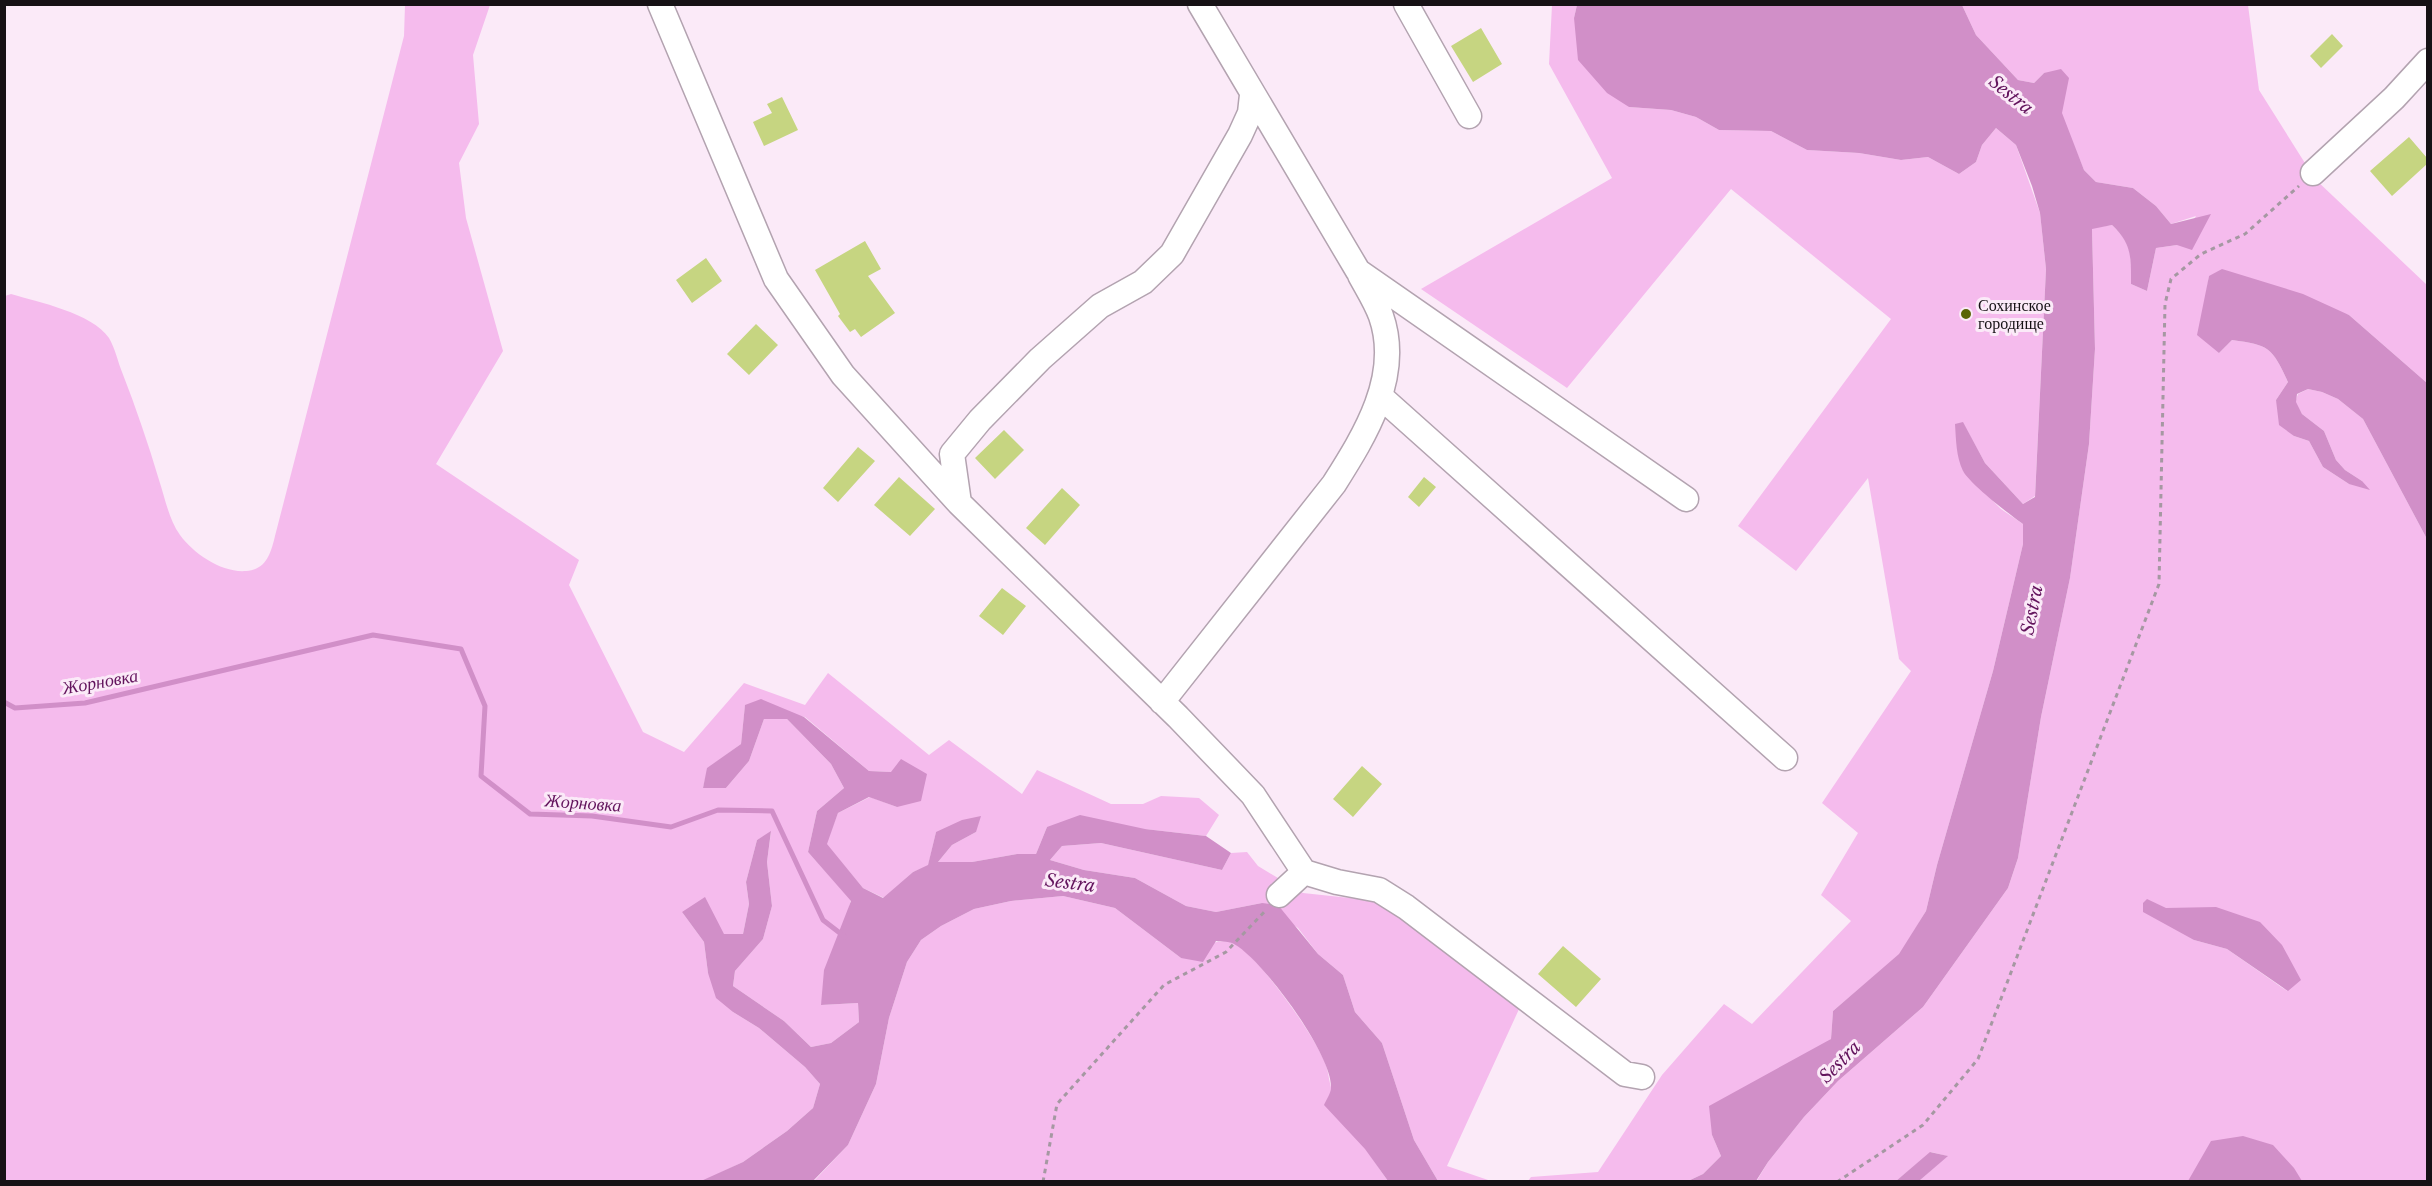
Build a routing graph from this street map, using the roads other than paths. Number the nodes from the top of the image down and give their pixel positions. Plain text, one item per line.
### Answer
1 (660, 4) edge
2 (1200, 4) edge
3 (1406, 4) edge
4 (2427, 62) edge
5 (1252, 94) junction
6 (1469, 116) dead end
7 (2313, 173) road end
8 (1358, 271) junction
9 (1381, 397) junction
10 (1686, 499) dead end
11 (959, 503) junction
12 (1162, 702) junction
13 (1785, 758) dead end
14 (1304, 872) junction
15 (1279, 895) road end
16 (1642, 1077) dead end

1 - 11 street
2 - 5 street
3 - 6 street
4 - 7 street
5 - 8 street
5 - 11 street
8 - 9 street
8 - 10 street
9 - 12 street
9 - 13 street
11 - 12 street
12 - 14 street
14 - 15 street
14 - 16 street

